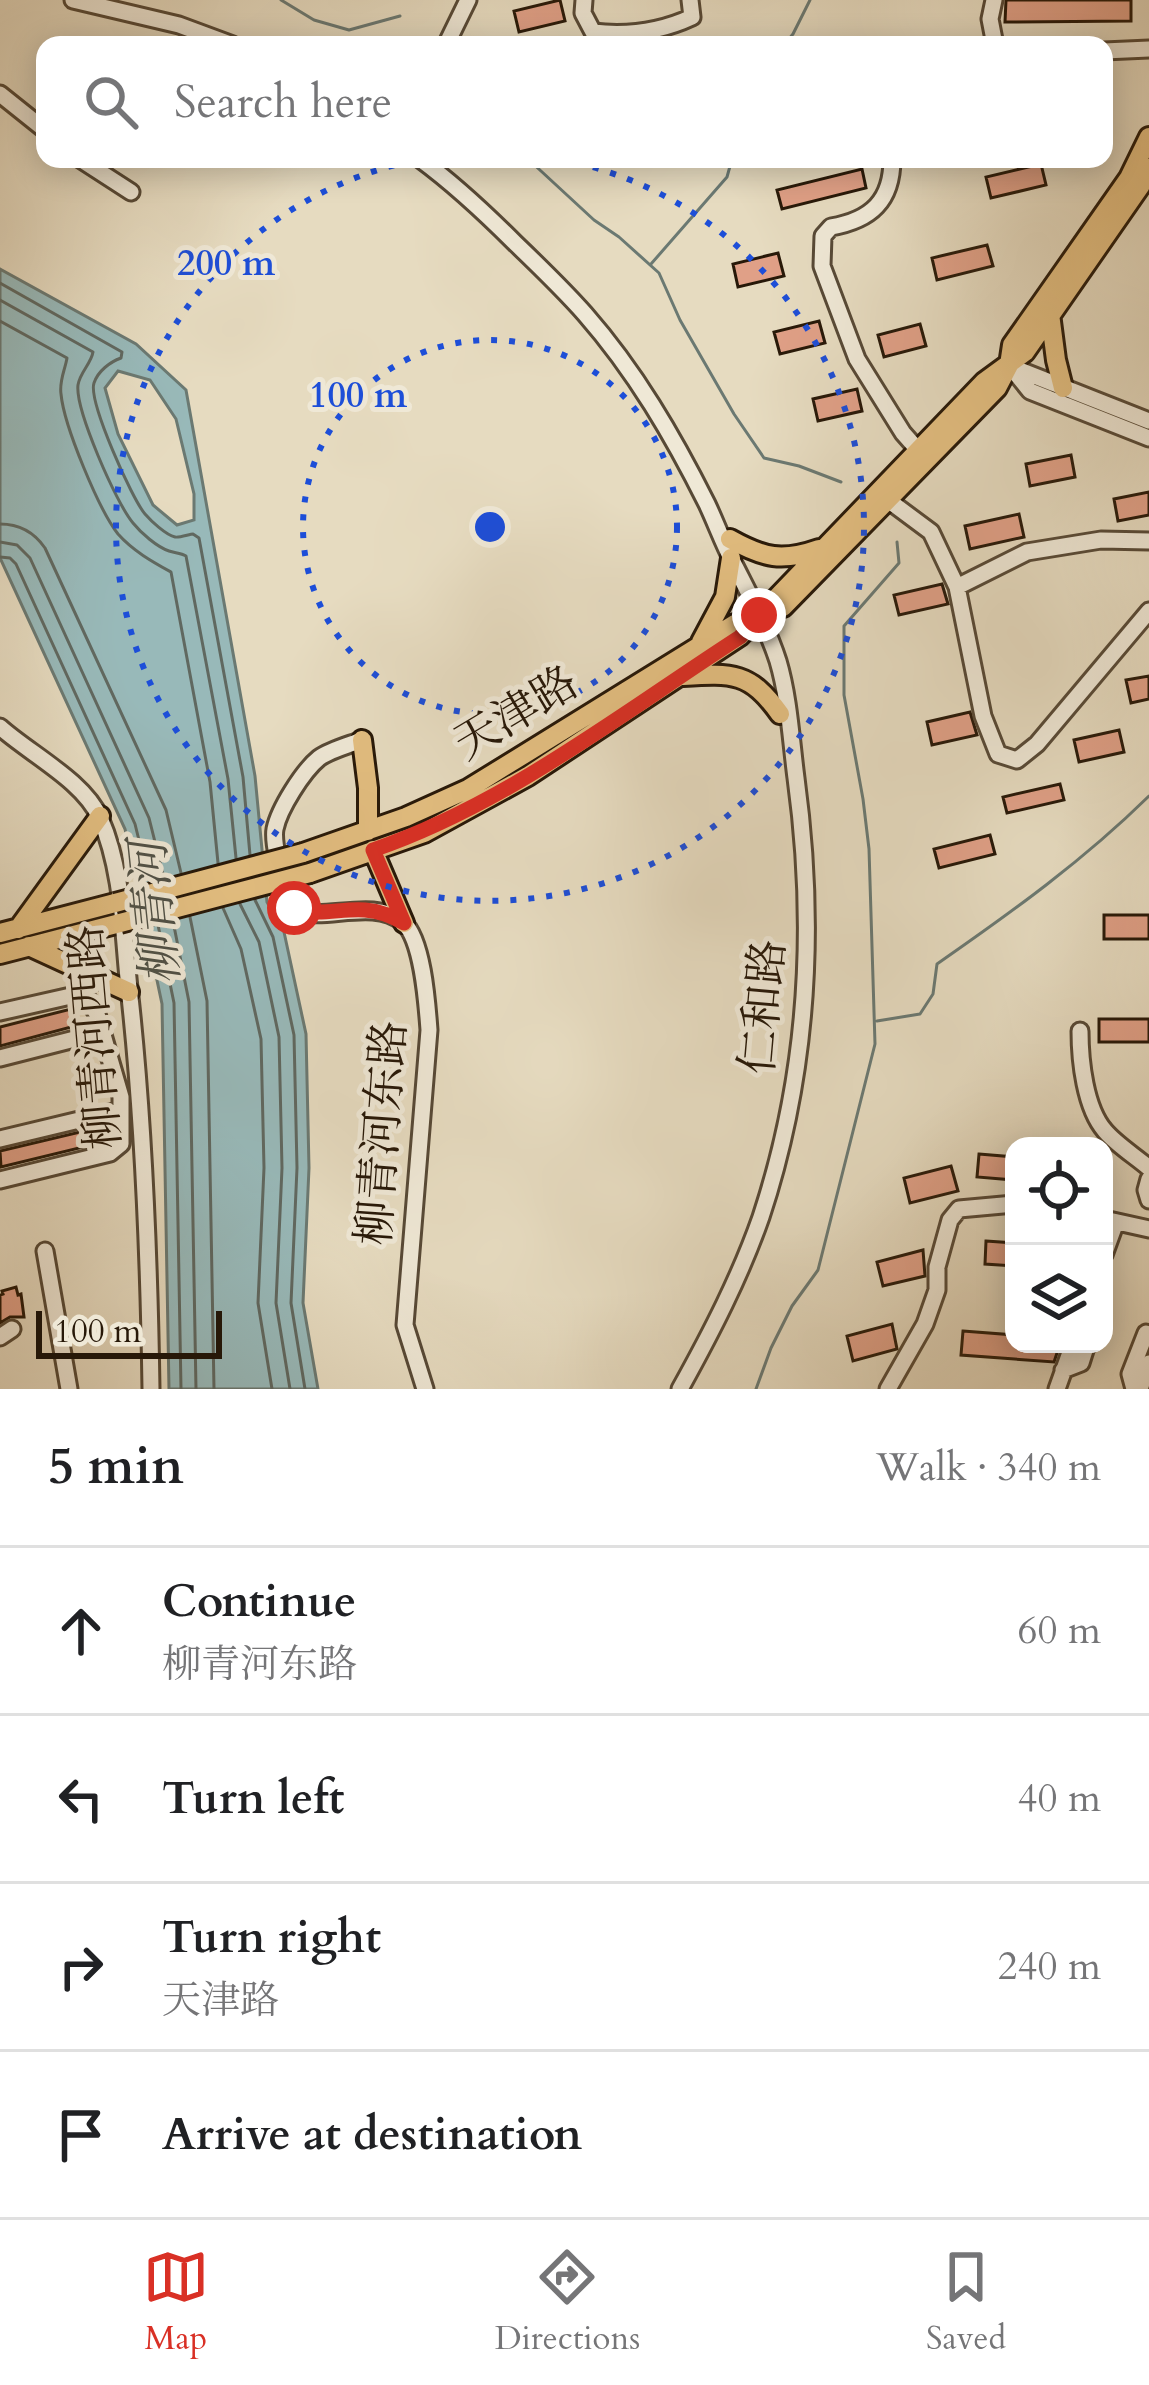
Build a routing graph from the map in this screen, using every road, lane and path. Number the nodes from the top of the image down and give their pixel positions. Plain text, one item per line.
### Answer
1 (73, 0) edge
2 (102, 0) edge
3 (468, 0) edge
4 (584, 0) edge
5 (690, 0) edge
6 (994, 0) edge
7 (209, 36) edge
8 (226, 36) edge
9 (450, 36) edge
10 (608, 36) edge
11 (637, 36) edge
12 (993, 36) edge
13 (1149, 49) edge
14 (1113, 51) edge
15 (0, 94) edge
16 (36, 123) edge
17 (1149, 136) edge
18 (94, 168) edge
19 (431, 168) edge
20 (442, 168) edge
21 (892, 168) edge
22 (1149, 168) edge
23 (131, 192) dead end
24 (1050, 314) junction
25 (1009, 365) junction
26 (1063, 388) junction
27 (1149, 421) edge
28 (1149, 438) edge
29 (918, 450) junction
30 (888, 500) junction
31 (1149, 541) edge
32 (824, 547) junction
33 (730, 548) junction
34 (958, 586) junction
35 (1149, 611) edge
36 (759, 615) junction
37 (697, 647) junction
38 (679, 676) junction
39 (780, 715) junction
40 (0, 727) edge
41 (362, 740) joint
42 (100, 816) junction
43 (370, 841) junction
44 (404, 923) junction
45 (16, 936) edge
46 (0, 954) edge
47 (130, 992) junction
48 (0, 1012) edge
49 (1080, 1031) dead end
50 (102, 1032) junction
51 (0, 1058) edge
52 (121, 1110) junction
53 (0, 1139) edge
54 (1149, 1168) edge
55 (1149, 1179) edge
56 (0, 1180) edge
57 (1149, 1200) edge
58 (1005, 1205) edge
59 (1113, 1221) edge
60 (1149, 1229) edge
61 (45, 1251) dead end
62 (1146, 1333) edge
63 (1069, 1353) edge
64 (1084, 1353) edge
65 (1149, 1363) edge
66 (1064, 1370) junction
67 (69, 1389) edge
68 (151, 1389) edge
69 (425, 1389) edge
70 (677, 1389) edge
71 (888, 1389) edge
72 (1057, 1389) edge
73 (1137, 1389) edge

1 - 7 street
2 - 8 street
3 - 9 street
4 - 10 street
5 - 11 street
6 - 12 street
13 - 14 street
15 - 16 street
17 - 25 main road, 天津路
18 - 23 street
19 - 33 street, 仁和路
20 - 33 street, 仁和路
21 - 29 street
22 - 24 main road, 天津路
24 - 25 main road, 天津路
24 - 26 main road
25 - 26 street
25 - 28 street
25 - 29 main road, 天津路
25 - 30 main road, 天津路
26 - 27 street
29 - 32 main road, 天津路
30 - 34 street
30 - 36 main road, 天津路
31 - 34 street
32 - 33 main road
32 - 36 main road, 天津路
33 - 36 street, 仁和路
33 - 37 main road
34 - 35 street
36 - 37 main road, 天津路
36 - 38 main road, 天津路
36 - 39 street, 仁和路
36 - 70 street, 仁和路
37 - 43 main road, 天津路
38 - 39 main road
38 - 43 main road, 天津路
39 - 70 street, 仁和路
40 - 42 street, 柳青河西路
41 - 43 main road
41 - 44 street
42 - 45 main road
42 - 47 street, 柳青河西路
43 - 44 main road
43 - 45 main road, 天津路, bridge
43 - 45 main road, 天津路, bridge
44 - 69 street, 柳青河东路
45 - 46 main road
45 - 47 main road
47 - 68 street, 柳青河西路
48 - 50 street
49 - 54 street
50 - 51 street
50 - 52 street
52 - 53 street
52 - 56 street
55 - 57 street
58 - 71 street
59 - 60 street
61 - 67 street
62 - 73 street
63 - 66 street
64 - 66 street
65 - 73 street
66 - 72 street

